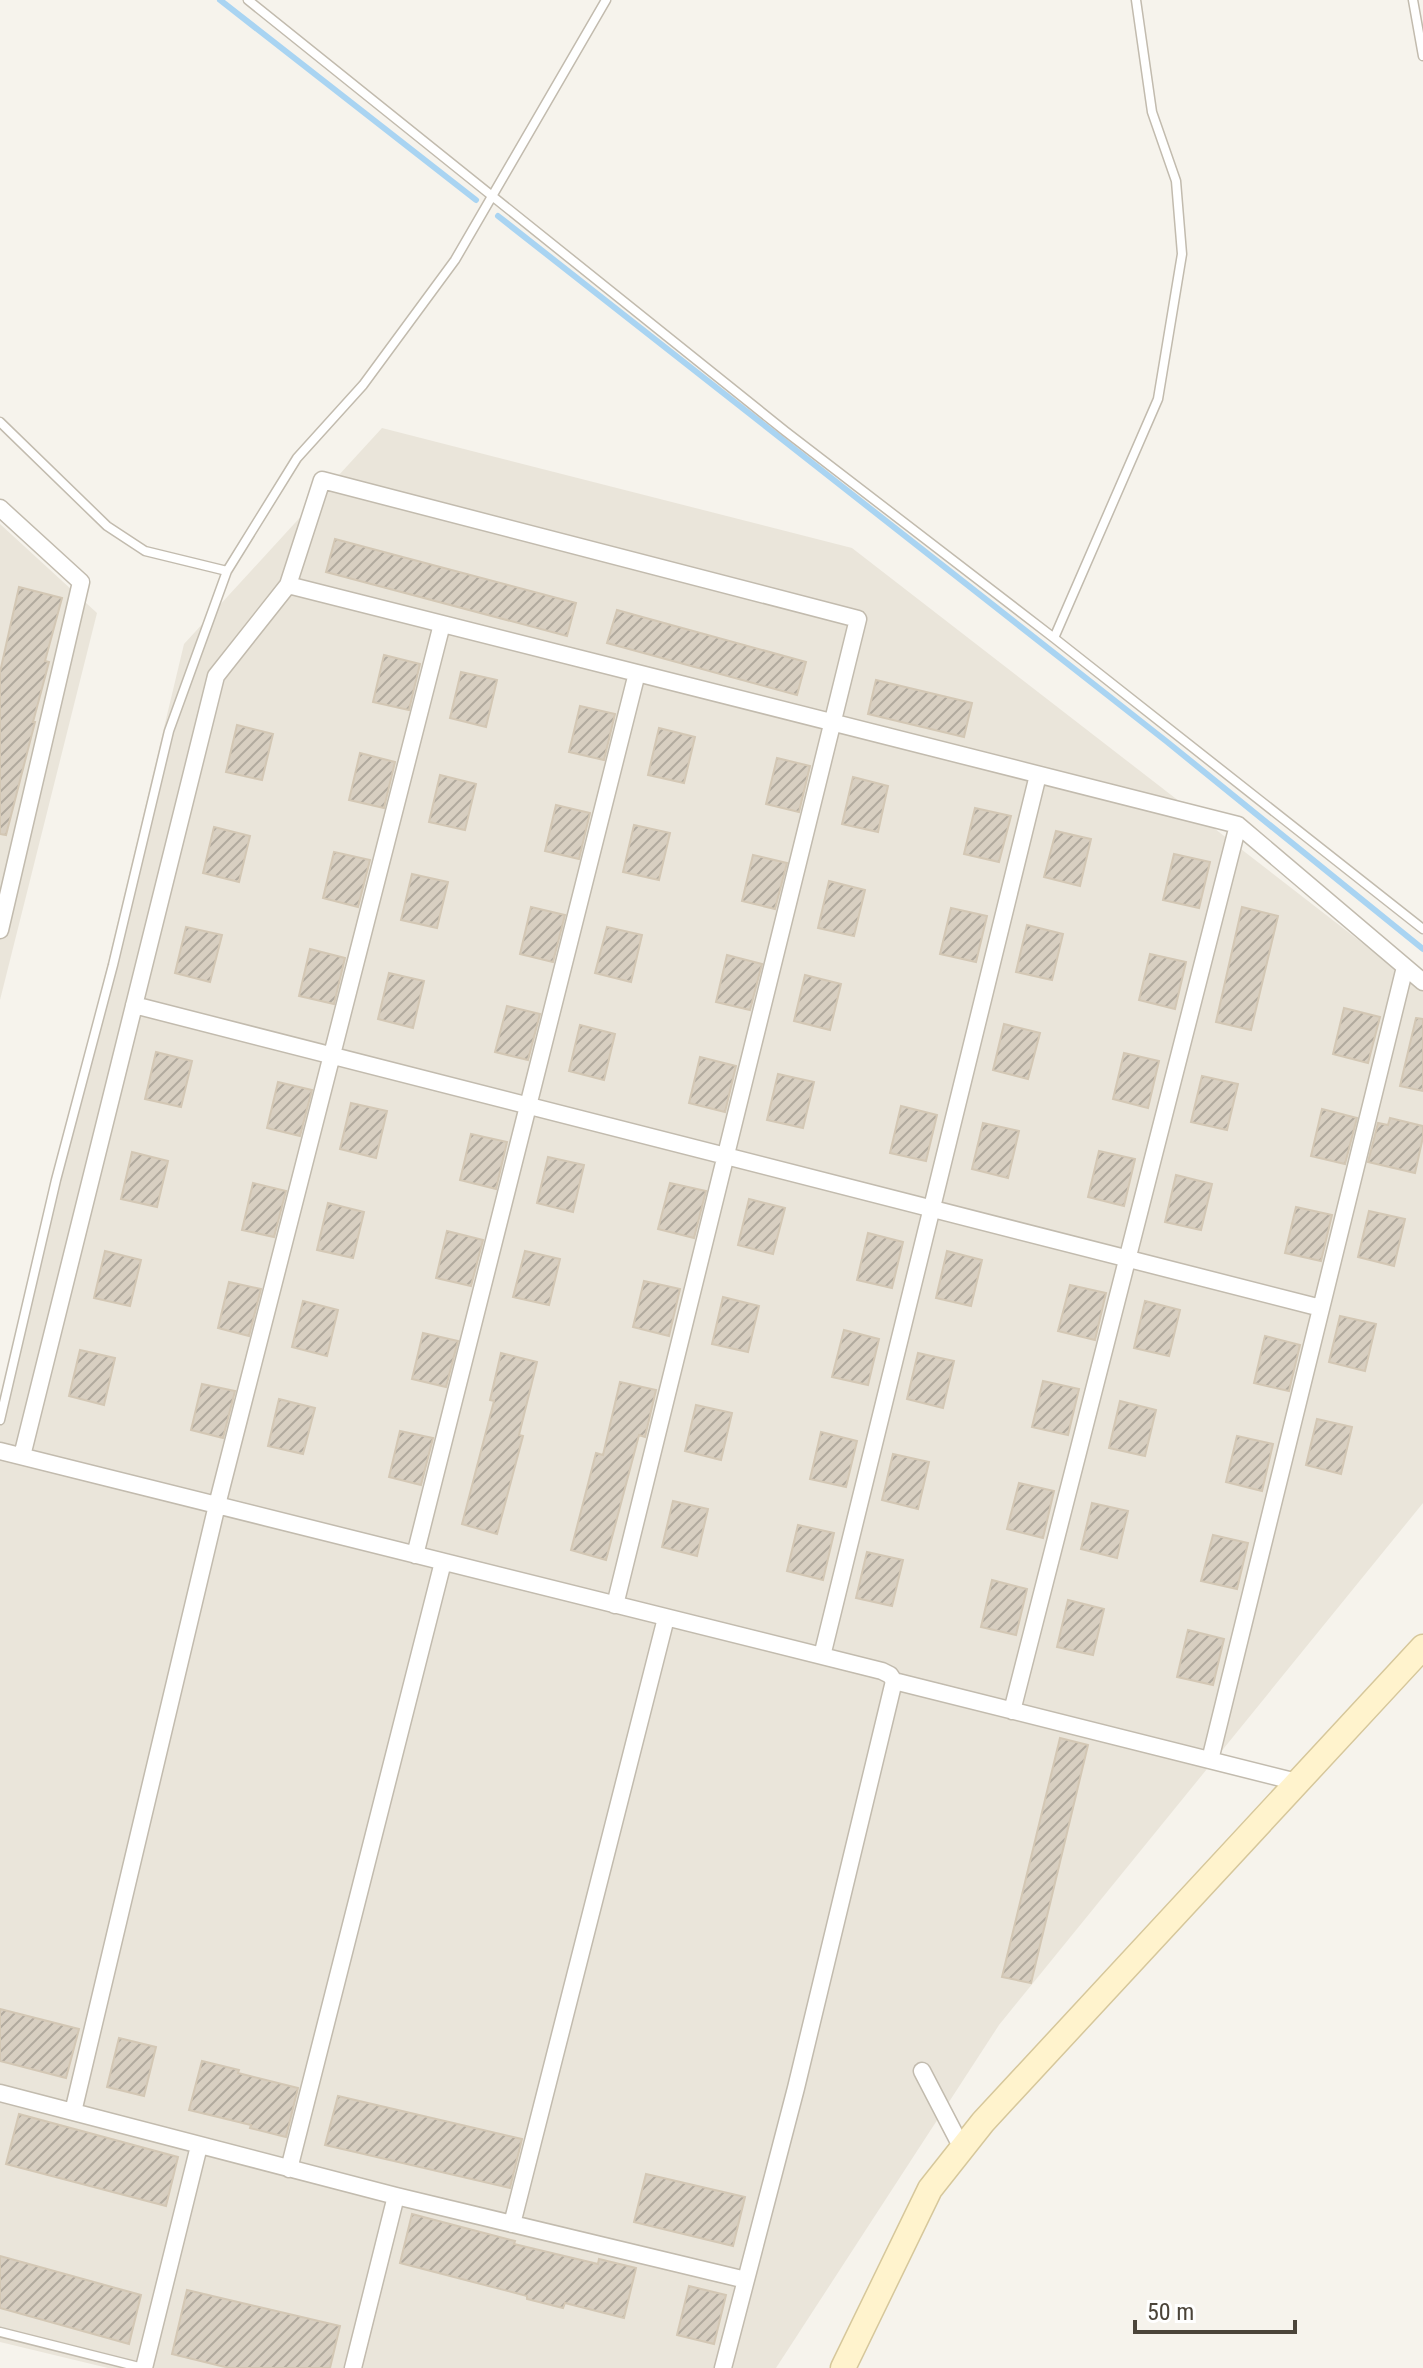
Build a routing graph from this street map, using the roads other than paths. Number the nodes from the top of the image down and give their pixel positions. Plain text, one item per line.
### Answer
1 (248, 0) edge
2 (606, 0) edge
3 (1136, 0) edge
4 (1413, 0) edge
5 (1423, 56) edge
6 (492, 195) junction
7 (0, 422) edge
8 (0, 508) edge
9 (227, 571) junction
10 (288, 585) junction
11 (442, 624) junction
12 (1054, 638) junction
13 (637, 673) junction
14 (832, 722) junction
15 (1038, 775) junction
16 (1238, 825) junction
17 (1423, 929) edge
18 (0, 930) edge
19 (1405, 967) junction
20 (1423, 982) edge
21 (134, 1005) junction
22 (332, 1055) junction
23 (528, 1105) junction
24 (725, 1156) junction
25 (932, 1208) junction
26 (1127, 1258) junction
27 (1321, 1308) junction
28 (0, 1420) edge
29 (0, 1451) edge
30 (22, 1456) junction
31 (217, 1505) junction
32 (415, 1555) junction
33 (443, 1562) junction
34 (615, 1605) junction
35 (666, 1618) junction
36 (1423, 1647) edge
37 (822, 1656) junction
38 (894, 1681) junction
39 (1012, 1711) junction
40 (1210, 1760) junction
41 (1297, 1782) junction
42 (922, 2071) dead end
43 (0, 2093) edge
44 (73, 2112) junction
45 (199, 2146) junction
46 (962, 2148) junction
47 (289, 2169) junction
48 (396, 2196) junction
49 (512, 2224) junction
50 (746, 2280) junction
51 (0, 2332) edge
52 (143, 2368) edge
53 (353, 2368) edge
54 (723, 2368) edge
55 (843, 2368) edge

1 - 6 lane
2 - 6 lane
3 - 12 lane
4 - 5 lane
6 - 9 lane
6 - 12 lane
7 - 9 lane
8 - 18 street
9 - 28 lane
10 - 11 street
10 - 14 street
10 - 21 street
11 - 13 street
11 - 22 street
12 - 17 lane
13 - 14 street
13 - 23 street
14 - 15 street
14 - 24 street
15 - 16 street
15 - 25 street
16 - 19 street
16 - 26 street
19 - 20 street
19 - 27 street
21 - 22 street
21 - 30 street
22 - 23 street
22 - 31 street
23 - 24 street
23 - 32 street
24 - 25 street
24 - 34 street
25 - 26 street
25 - 37 street
26 - 27 street
26 - 39 street
27 - 40 street
29 - 30 street
30 - 31 street
31 - 32 street
31 - 44 street
32 - 33 street
33 - 34 street
33 - 47 street
34 - 35 street
35 - 37 street
35 - 49 street
36 - 41 main road
37 - 38 street
38 - 39 street
38 - 50 street
39 - 40 street
40 - 41 street
41 - 46 main road
42 - 46 street
43 - 44 street
44 - 45 street
45 - 47 street
45 - 52 street
46 - 55 main road
47 - 48 street
48 - 49 street
48 - 53 street
49 - 50 street
50 - 54 street
51 - 52 lane

